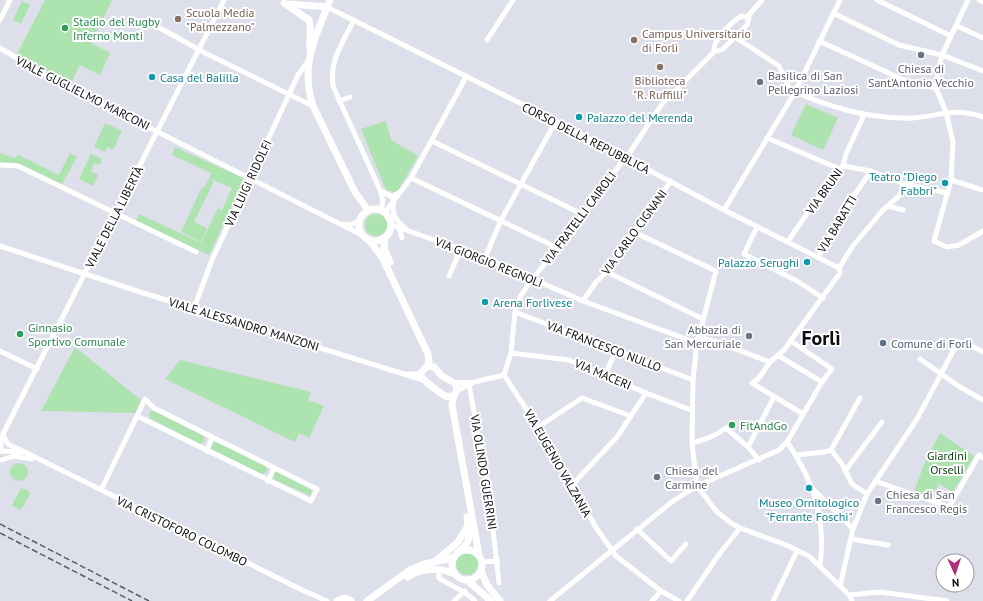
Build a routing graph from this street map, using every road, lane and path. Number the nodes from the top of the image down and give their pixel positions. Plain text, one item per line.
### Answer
1 (10, 0) edge
2 (224, 0) edge
3 (299, 0) edge
4 (322, 0) edge
5 (513, 0) edge
6 (762, 0) edge
7 (840, 0) edge
8 (877, 0) edge
9 (968, 0) edge
10 (979, 0) edge
11 (284, 2) edge
12 (983, 2) edge
13 (328, 3) edge
14 (833, 13) junction
15 (748, 16) junction
16 (0, 20) edge
17 (354, 20) junction
18 (957, 26) junction
19 (160, 28) dead end
20 (951, 36) junction
21 (735, 37) junction
22 (983, 38) edge
23 (487, 40) dead end
24 (819, 42) junction
25 (0, 48) edge
26 (199, 49) junction
27 (310, 51) junction
28 (715, 51) junction
29 (0, 52) edge
30 (9, 55) junction
31 (942, 55) junction
32 (308, 61) junction
33 (983, 71) edge
34 (466, 77) junction
35 (936, 88) junction
36 (795, 92) junction
37 (290, 95) junction
38 (350, 97) dead end
39 (339, 100) junction
40 (313, 106) junction
41 (946, 112) junction
42 (864, 115) junction
43 (983, 117) edge
44 (556, 121) junction
45 (158, 131) junction
46 (768, 138) junction
47 (432, 141) junction
48 (625, 158) junction
49 (0, 165) edge
50 (842, 168) junction
51 (871, 171) junction
52 (251, 178) junction
53 (411, 178) junction
54 (951, 180) junction
55 (671, 181) junction
56 (521, 184) junction
57 (905, 184) junction
58 (380, 190) junction
59 (983, 190) edge
60 (355, 192) junction
61 (400, 192) junction
62 (948, 193) junction
63 (394, 199) junction
64 (889, 206) junction
65 (368, 210) junction
66 (724, 210) junction
67 (903, 210) dead end
68 (383, 211) junction
69 (116, 214) junction
70 (584, 214) junction
71 (360, 219) junction
72 (501, 220) junction
73 (342, 224) junction
74 (395, 226) junction
75 (757, 227) junction
76 (408, 231) junction
77 (983, 231) edge
78 (636, 233) junction
79 (362, 235) junction
80 (385, 238) junction
81 (402, 238) dead end
82 (369, 240) junction
83 (788, 241) junction
84 (0, 246) edge
85 (558, 248) junction
86 (461, 249) junction
87 (196, 252) dead end
88 (818, 257) junction
89 (485, 258) junction
90 (840, 270) junction
91 (607, 272) junction
92 (85, 273) junction
93 (449, 276) dead end
94 (533, 278) junction
95 (823, 298) junction
96 (582, 300) junction
97 (194, 308) junction
98 (515, 312) junction
99 (703, 319) junction
100 (698, 340) junction
101 (791, 341) junction
102 (960, 342) dead end
103 (968, 344) dead end
104 (616, 350) junction
105 (0, 351) edge
106 (983, 352) edge
107 (511, 353) junction
108 (778, 356) junction
109 (920, 359) dead end
110 (770, 362) junction
111 (430, 367) junction
112 (37, 369) junction
113 (941, 373) junction
114 (504, 375) junction
115 (605, 375) junction
116 (422, 377) junction
117 (693, 380) junction
118 (474, 382) junction
119 (822, 382) junction
120 (454, 383) junction
121 (469, 385) junction
122 (456, 393) junction
123 (646, 393) junction
124 (447, 397) junction
125 (774, 397) junction
126 (860, 398) dead end
127 (983, 400) edge
128 (691, 410) junction
129 (803, 414) junction
130 (137, 416) junction
131 (631, 416) junction
132 (882, 422) dead end
133 (538, 427) junction
134 (2, 435) edge
135 (212, 437) junction
136 (787, 442) junction
137 (692, 443) junction
138 (748, 447) junction
139 (831, 450) junction
140 (0, 451) edge
141 (207, 451) junction
142 (25, 452) junction
143 (796, 456) junction
144 (981, 457) edge
145 (38, 460) junction
146 (759, 460) junction
147 (1, 462) edge
148 (274, 468) junction
149 (845, 471) junction
150 (268, 481) junction
151 (875, 481) junction
152 (571, 486) junction
153 (697, 486) junction
154 (812, 487) junction
155 (101, 490) junction
156 (867, 494) junction
157 (468, 526) junction
158 (740, 528) junction
159 (853, 529) junction
160 (637, 530) junction
161 (851, 539) junction
162 (686, 544) dead end
163 (888, 545) dead end
164 (612, 551) junction
165 (797, 551) junction
166 (458, 552) junction
167 (453, 558) junction
168 (481, 558) junction
169 (498, 561) junction
170 (433, 563) junction
171 (820, 566) junction
172 (439, 569) junction
173 (481, 571) junction
174 (455, 574) junction
175 (468, 580) junction
176 (499, 583) dead end
177 (840, 586) junction
178 (465, 591) junction
179 (661, 591) junction
180 (849, 595) junction
181 (327, 601) edge
182 (337, 601) edge
183 (351, 601) edge
184 (367, 601) edge
185 (373, 601) edge
186 (454, 601) edge
187 (474, 601) edge
188 (491, 601) edge
189 (500, 601) edge
190 (550, 601) edge
191 (652, 601) edge
192 (679, 601) edge
193 (687, 601) edge
194 (773, 601) edge
195 (852, 601) edge
196 (947, 601) edge

1 - 16 street
2 - 26 street, VIALE DELLA LIBERTÀ
3 - 11 main road
4 - 13 main road
5 - 23 street
6 - 15 street
7 - 14 street
8 - 20 street
9 - 18 street
10 - 12 street
11 - 13 main road
11 - 27 main road
13 - 17 street, CORSO DELLA REPUBBLICA
13 - 27 main road
14 - 24 street
14 - 31 street
15 - 21 street
15 - 28 street
17 - 34 street, CORSO DELLA REPUBBLICA
17 - 39 street
18 - 20 street
18 - 22 street
19 - 26 street
20 - 31 street
21 - 28 street
21 - 36 street
24 - 35 street
24 - 36 street
25 - 30 street, VIALE GUGLIELMO MARCONI
26 - 37 street
26 - 45 street, VIALE DELLA LIBERTÀ
27 - 32 main road
28 - 48 street, VIA FRATELLI CAIROLI
29 - 30 street, VIALE GUGLIELMO MARCONI
30 - 45 street, VIALE GUGLIELMO MARCONI
31 - 33 street
31 - 35 street
32 - 37 street, VIA LUIGI RIDOLFI
32 - 40 main road
34 - 44 street, CORSO DELLA REPUBBLICA
34 - 47 street
35 - 41 street
36 - 42 street
36 - 46 street
37 - 40 street
37 - 52 street, VIA LUIGI RIDOLFI
38 - 39 street
39 - 58 street
40 - 60 main road
41 - 42 street
41 - 43 street
41 - 54 street
42 - 50 street, VIA BRUNI
44 - 48 street, CORSO DELLA REPUBBLICA
44 - 56 street
45 - 52 street, VIALE GUGLIELMO MARCONI
45 - 69 street, VIALE DELLA LIBERTÀ
46 - 50 street
46 - 66 street
47 - 53 street
47 - 56 street
48 - 55 street, CORSO DELLA REPUBBLICA
48 - 70 street, VIA FRATELLI CAIROLI
49 - 69 street
50 - 51 street
50 - 83 street, VIA BRUNI
51 - 57 street
51 - 88 street, VIA BARATTI
52 - 73 street, VIALE GUGLIELMO MARCONI
52 - 97 street, VIA LUIGI RIDOLFI
53 - 61 street
53 - 72 street
54 - 59 street
54 - 62 street
55 - 66 street, CORSO DELLA REPUBBLICA
55 - 78 street, VIA CARLO CIGNANI
56 - 70 street
56 - 72 street
57 - 62 street
57 - 64 street
58 - 61 street
58 - 68 street
60 - 65 main road
60 - 71 main road
61 - 63 street
62 - 77 street
63 - 68 street
63 - 76 street
64 - 67 street
64 - 90 street
65 - 68 main road
65 - 71 main road
66 - 75 street, CORSO DELLA REPUBBLICA
68 - 74 main road
69 - 87 street
69 - 92 street, VIALE DELLA LIBERTÀ
70 - 85 street, VIA FRATELLI CAIROLI
71 - 73 street
71 - 79 main road
72 - 85 street
72 - 89 street
73 - 79 street, VIALE GUGLIELMO MARCONI
74 - 76 street, VIA GIORGIO REGNOLI
74 - 80 main road
74 - 81 street
75 - 83 street, CORSO DELLA REPUBBLICA
75 - 95 street
76 - 86 street, VIA GIORGIO REGNOLI
78 - 91 street, VIA CARLO CIGNANI
78 - 99 street
79 - 82 main road
80 - 82 main road
80 - 111 main road
82 - 111 main road
83 - 88 street, CORSO DELLA REPUBBLICA
84 - 92 street, VIALE ALESSANDRO MANZONI
85 - 94 street, VIA FRATELLI CAIROLI
86 - 89 street, VIA GIORGIO REGNOLI
86 - 93 street
88 - 90 street, CORSO DELLA REPUBBLICA
89 - 94 street, VIA GIORGIO REGNOLI
90 - 95 street
91 - 96 street, VIA CARLO CIGNANI
91 - 99 street
92 - 97 street, VIALE ALESSANDRO MANZONI
92 - 112 street, VIALE DELLA LIBERTÀ
94 - 96 street, VIA GIORGIO REGNOLI
94 - 98 street, VIA FRATELLI CAIROLI
95 - 101 street
96 - 100 street, VIA GIORGIO REGNOLI
97 - 116 street, VIALE ALESSANDRO MANZONI
98 - 104 street, VIA FRANCESCO NULLO
98 - 107 street, VIA FRATELLI CAIROLI
99 - 100 street
100 - 110 street, VIA GIORGIO REGNOLI
100 - 117 street
101 - 108 street
101 - 119 street
102 - 113 street
103 - 106 street
104 - 115 street
104 - 117 street, VIA FRANCESCO NULLO
105 - 112 street
107 - 114 street, VIA FRATELLI CAIROLI
107 - 115 street, VIA MACERI
108 - 110 street
108 - 119 street
109 - 113 street
110 - 125 street
111 - 116 main road
111 - 120 main road
112 - 134 street, VIALE DELLA LIBERTÀ
113 - 127 street
113 - 151 street
114 - 118 street
114 - 133 street, VIA EUGENIO VALZANIA
115 - 123 street, VIA MACERI
116 - 124 main road
117 - 128 street
118 - 120 street
118 - 121 street
119 - 129 street
120 - 122 main road
121 - 122 street
121 - 169 street, VIA OLINDO GUERRINI
122 - 124 main road
122 - 168 main road
123 - 128 street, VIA MACERI
123 - 131 street
124 - 157 main road
125 - 129 street
125 - 138 street
126 - 139 street
128 - 137 street
129 - 136 street
130 - 135 street
130 - 141 street
130 - 155 street
131 - 133 street
131 - 152 street
132 - 149 street
133 - 152 street, VIA EUGENIO VALZANIA
134 - 140 street, VIALE DELLA LIBERTÀ
134 - 142 street
135 - 141 street
135 - 148 street
136 - 143 street
136 - 146 street
137 - 138 street
137 - 153 street
138 - 146 street
139 - 143 street
139 - 149 street
140 - 142 street
140 - 147 street
141 - 150 street
142 - 145 street
143 - 154 street
144 - 151 street
145 - 147 street
145 - 155 street, VIA CRISTOFORO COLOMBO
146 - 153 street
148 - 150 street
148 - 150 street
149 - 156 street
151 - 156 street
152 - 164 street, VIA EUGENIO VALZANIA
153 - 158 street
153 - 160 street
154 - 159 street
154 - 171 street
155 - 181 street, VIA CRISTOFORO COLOMBO
156 - 159 street
157 - 166 main road
157 - 170 main road
158 - 165 street
158 - 193 street
159 - 161 street
160 - 162 street
160 - 164 street
161 - 163 street
161 - 177 street
164 - 179 street, VIA EUGENIO VALZANIA
164 - 190 street
165 - 171 street
165 - 194 street
166 - 167 main road
166 - 168 main road
167 - 170 main road
167 - 174 main road
168 - 169 street
168 - 173 main road
169 - 176 street, VIA OLINDO GUERRINI
170 - 184 main road
171 - 177 street
172 - 174 main road
172 - 178 street
172 - 185 main road
173 - 175 main road
173 - 189 main road
174 - 175 main road
175 - 188 main road
177 - 180 street
178 - 186 street
178 - 187 street
179 - 191 street
179 - 192 street, VIA EUGENIO VALZANIA
180 - 195 street
180 - 196 street
182 - 183 main road

